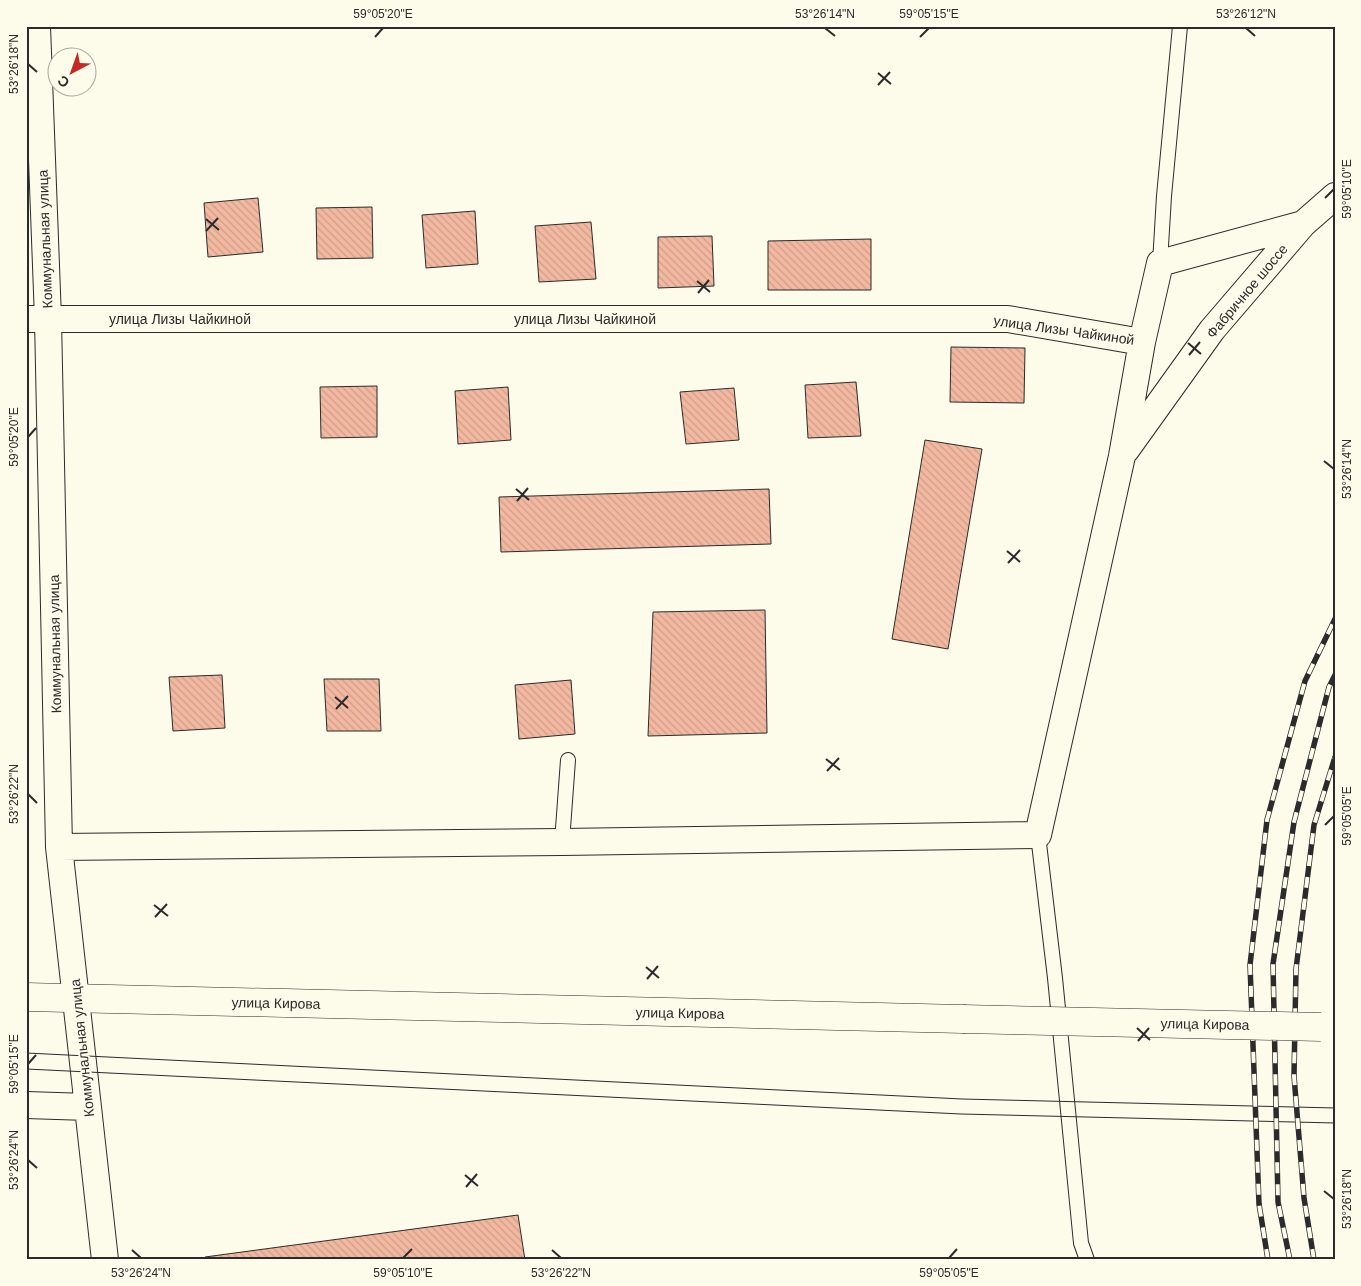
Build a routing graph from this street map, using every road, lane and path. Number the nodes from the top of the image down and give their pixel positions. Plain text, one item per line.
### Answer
1 (37, 26) edge
2 (1180, 26) edge
3 (1335, 196) edge
4 (1303, 224) junction
5 (1160, 263) junction
6 (37, 319) edge
7 (1142, 342) junction
8 (1122, 456) junction
9 (568, 760) dead end
10 (1038, 835) junction
11 (562, 842) junction
12 (59, 847) junction
13 (26, 997) edge
14 (76, 999) junction
15 (1328, 1027) edge
16 (26, 1106) edge
17 (88, 1107) junction
18 (106, 1260) edge
19 (1086, 1260) edge

1 - 6 street, Коммунальная улица
2 - 5 lane
3 - 4 street, Фабричное шоссе
4 - 5 street, Фабричное шоссе
4 - 8 street, Фабричное шоссе
5 - 7 street
6 - 7 street, улица Лизы Чайкиной
6 - 12 street, Коммунальная улица
7 - 8 street
8 - 10 street
9 - 11 lane
10 - 11 street
10 - 19 lane
11 - 12 street
12 - 14 street, Коммунальная улица
13 - 14 main road, улица Кирова
14 - 15 main road, улица Кирова, bridge
14 - 17 street, Коммунальная улица
16 - 17 street
17 - 18 street, Коммунальная улица

